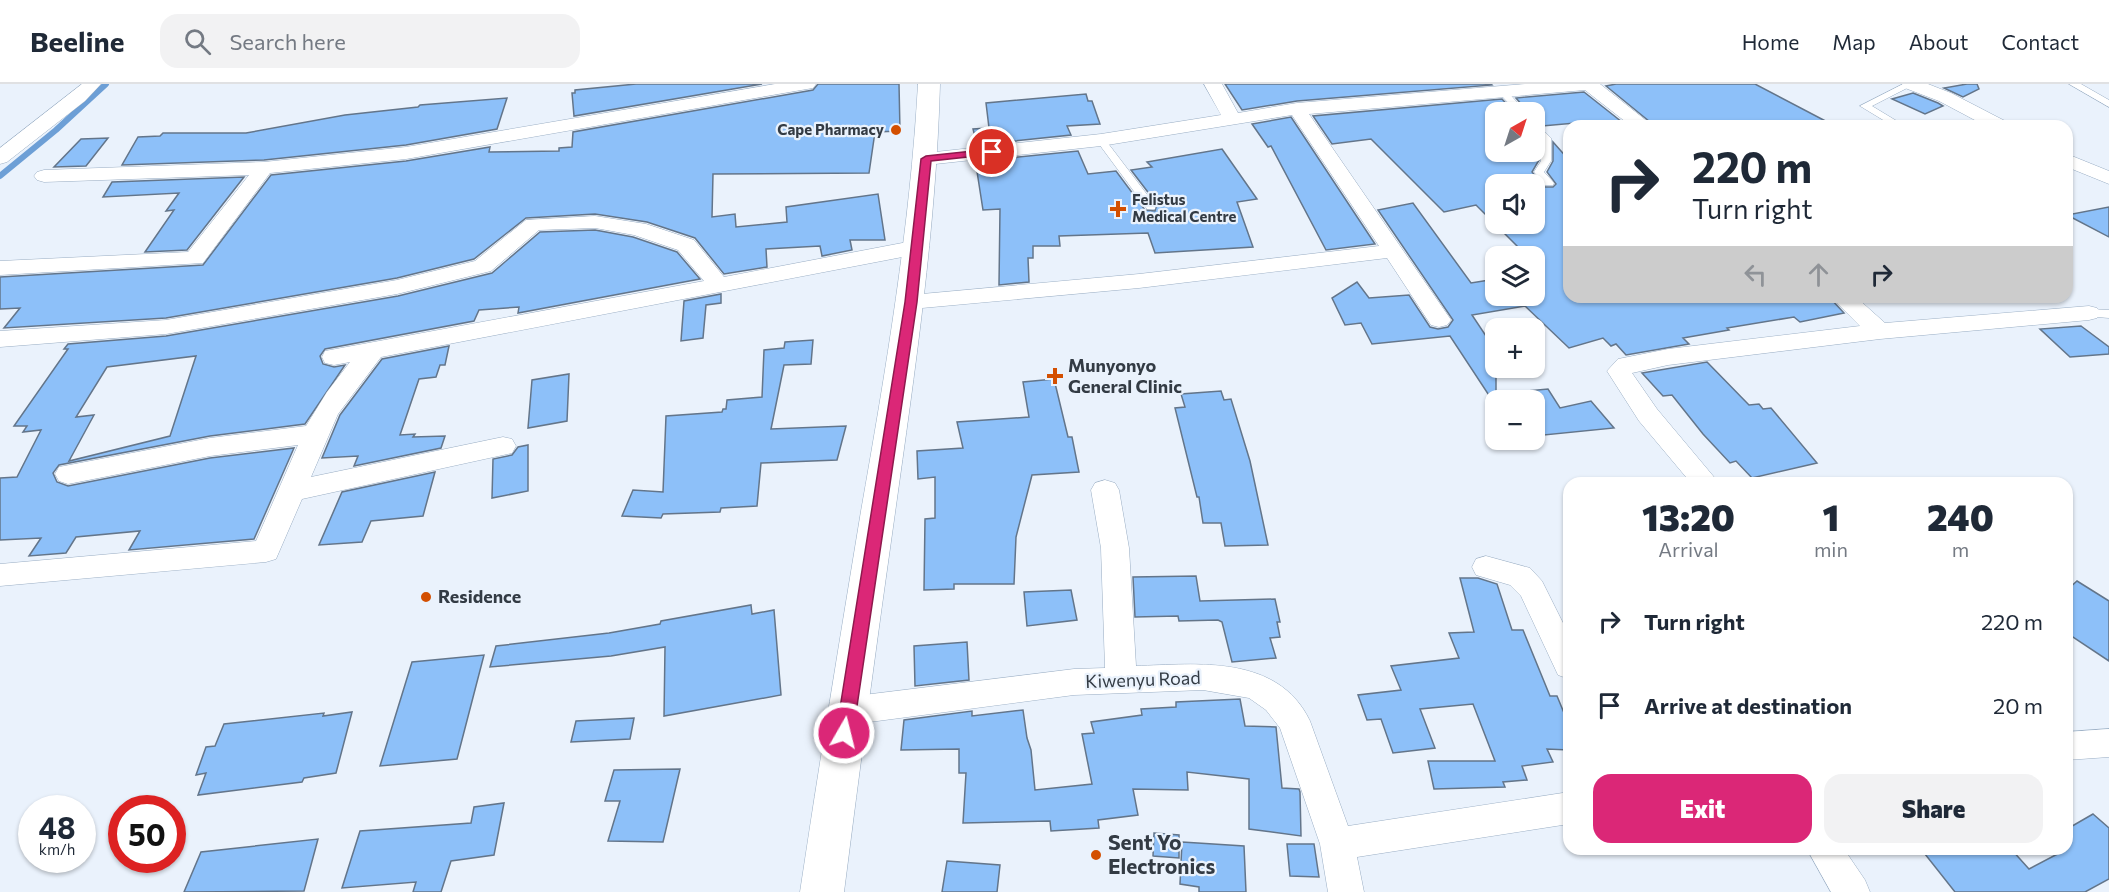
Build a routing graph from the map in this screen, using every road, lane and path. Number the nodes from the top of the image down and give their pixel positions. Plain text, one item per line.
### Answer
1 (92, 84) edge
2 (807, 84) edge
3 (929, 84) edge
4 (1214, 84) edge
5 (1589, 84) edge
6 (1913, 84) edge
7 (2074, 84) edge
8 (1456, 89) edge
9 (1502, 92) junction
10 (1512, 102) edge
11 (2109, 104) edge
12 (1297, 109) junction
13 (1232, 119) junction
14 (1635, 120) edge
15 (1890, 120) edge
16 (1989, 120) edge
17 (1545, 137) edge
18 (1101, 140) junction
19 (0, 158) edge
20 (926, 159) junction
21 (2073, 163) edge
22 (264, 168) junction
23 (44, 176) dead end
24 (2109, 178) edge
25 (1549, 183) dead end
26 (1151, 207) dead end
27 (918, 247) junction
28 (1394, 252) junction
29 (0, 268) edge
30 (719, 285) junction
31 (911, 302) junction
32 (1849, 303) edge
33 (2099, 313) edge
34 (1439, 320) dead end
35 (1880, 331) junction
36 (0, 339) edge
37 (372, 351) junction
38 (334, 357) dead end
39 (313, 434) junction
40 (503, 446) dead end
41 (68, 474) dead end
42 (1701, 477) edge
43 (1105, 490) dead end
44 (292, 491) junction
45 (1486, 567) dead end
46 (0, 575) edge
47 (1563, 654) edge
48 (1121, 681) junction
49 (848, 711) junction
50 (2109, 743) edge
51 (2073, 746) edge
52 (1563, 809) edge
53 (1337, 844) junction
54 (1828, 855) edge
55 (822, 892) edge
56 (1346, 892) edge
57 (1852, 892) edge

1 - 19 street
2 - 22 street
3 - 20 main road
4 - 13 street
5 - 9 street
5 - 14 street
6 - 15 lane
6 - 16 street
7 - 11 lane
8 - 9 street
8 - 12 street
9 - 10 lane
12 - 13 street
12 - 28 street
13 - 18 street
17 - 25 lane
18 - 20 street
18 - 26 lane
20 - 27 main road
21 - 24 street
22 - 23 street
22 - 29 street
27 - 30 street
27 - 31 main road
28 - 31 street
28 - 34 street
30 - 36 street
30 - 37 street
31 - 49 main road
32 - 35 street
33 - 35 street
35 - 42 street
37 - 38 street
37 - 39 street
39 - 41 street
39 - 44 street
40 - 44 street
43 - 48 street
44 - 46 street
45 - 47 street
48 - 49 street, Kiwenyu Road
48 - 53 street, Kiwenyu Road
49 - 55 main road
50 - 51 street
52 - 53 street
53 - 56 street, Kiwenyu Road
54 - 57 street

